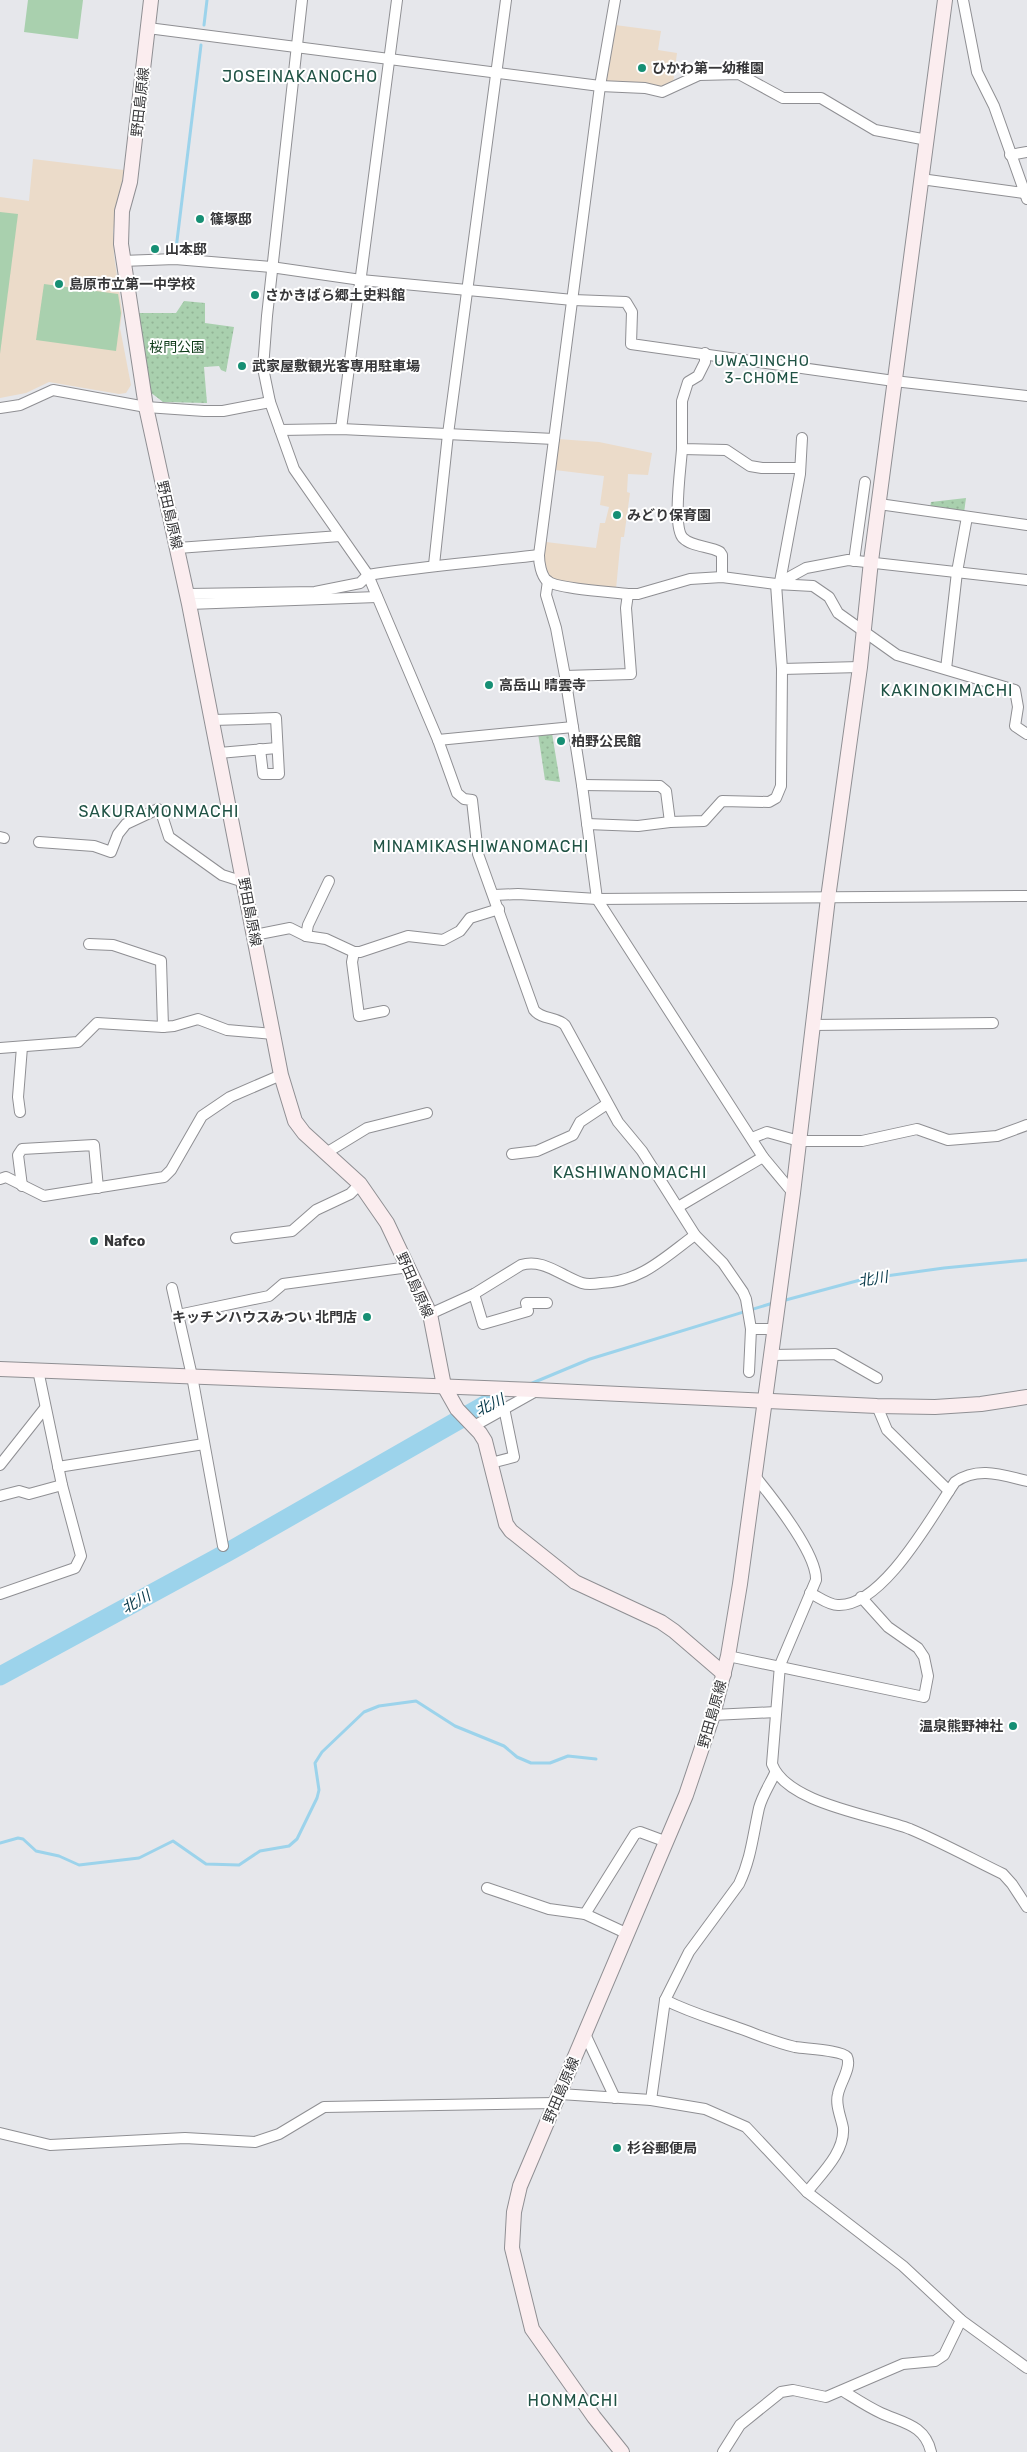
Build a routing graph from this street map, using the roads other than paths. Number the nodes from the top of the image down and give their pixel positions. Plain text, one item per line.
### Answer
1 (151, 0) edge
2 (302, 0) edge
3 (397, 0) edge
4 (506, 0) edge
5 (614, 0) edge
6 (945, 0) edge
7 (963, 0) edge
8 (148, 28) junction
9 (295, 48) junction
10 (389, 59) junction
11 (497, 72) junction
12 (600, 86) junction
13 (927, 140) junction
14 (1027, 152) edge
15 (1010, 155) junction
16 (921, 179) junction
17 (1025, 196) edge
18 (122, 261) junction
19 (271, 267) junction
20 (361, 280) junction
21 (467, 289) junction
22 (573, 300) junction
23 (705, 353) junction
24 (894, 381) junction
25 (1027, 396) edge
26 (270, 402) junction
27 (146, 407) junction
28 (0, 408) edge
29 (341, 428) junction
30 (280, 430) junction
31 (448, 434) junction
32 (802, 438) dead end
33 (554, 440) junction
34 (682, 449) junction
35 (800, 468) junction
36 (865, 482) dead end
37 (879, 504) junction
38 (967, 517) junction
39 (1027, 525) edge
40 (340, 536) junction
41 (178, 548) junction
42 (539, 555) junction
43 (854, 560) junction
44 (871, 561) junction
45 (434, 565) junction
46 (958, 572) junction
47 (368, 575) junction
48 (722, 577) junction
49 (1027, 580) edge
50 (548, 581) junction
51 (778, 583) junction
52 (628, 594) junction
53 (377, 597) junction
54 (188, 599) junction
55 (863, 630) junction
56 (860, 668) junction
57 (946, 668) junction
58 (782, 669) junction
59 (565, 676) junction
60 (213, 720) junction
61 (573, 727) junction
62 (1027, 734) edge
63 (438, 740) junction
64 (278, 748) junction
65 (260, 749) junction
66 (218, 753) junction
67 (582, 784) junction
68 (670, 822) junction
69 (587, 824) junction
70 (39, 842) dead end
71 (329, 881) dead end
72 (244, 882) junction
73 (494, 895) junction
74 (1027, 896) edge
75 (828, 898) junction
76 (597, 899) junction
77 (499, 909) junction
78 (254, 936) junction
79 (306, 936) junction
80 (89, 944) dead end
81 (354, 952) junction
82 (384, 1011) dead end
83 (993, 1023) dead end
84 (813, 1025) junction
85 (163, 1026) junction
86 (273, 1034) junction
87 (22, 1047) junction
88 (0, 1048) edge
89 (281, 1075) junction
90 (607, 1104) junction
91 (20, 1112) dead end
92 (427, 1113) dead end
93 (1027, 1125) edge
94 (752, 1138) junction
95 (799, 1141) junction
96 (326, 1153) junction
97 (512, 1154) dead end
98 (763, 1157) junction
99 (0, 1179) edge
100 (360, 1184) junction
101 (22, 1186) junction
102 (98, 1188) junction
103 (792, 1193) junction
104 (678, 1206) junction
105 (695, 1235) junction
106 (236, 1238) dead end
107 (409, 1267) junction
108 (172, 1288) dead end
109 (474, 1294) junction
110 (547, 1303) dead end
111 (430, 1314) junction
112 (178, 1315) junction
113 (775, 1322) junction
114 (751, 1325) junction
115 (771, 1355) junction
116 (0, 1369) edge
117 (38, 1370) junction
118 (749, 1372) dead end
119 (192, 1376) junction
120 (877, 1378) dead end
121 (444, 1386) junction
122 (537, 1390) junction
123 (1027, 1397) edge
124 (765, 1400) junction
125 (877, 1406) junction
126 (45, 1408) junction
127 (504, 1408) junction
128 (468, 1421) junction
129 (204, 1444) junction
130 (491, 1463) junction
131 (0, 1465) edge
132 (58, 1468) junction
133 (754, 1475) junction
134 (1027, 1481) edge
135 (62, 1485) junction
136 (949, 1491) junction
137 (0, 1496) edge
138 (223, 1546) dead end
139 (810, 1593) junction
140 (0, 1594) edge
141 (861, 1597) junction
142 (728, 1656) junction
143 (780, 1665) junction
144 (724, 1674) junction
145 (776, 1712) junction
146 (713, 1715) junction
147 (775, 1772) junction
148 (668, 1842) junction
149 (487, 1888) dead end
150 (1027, 1907) edge
151 (585, 1914) junction
152 (628, 1934) junction
153 (664, 2000) junction
154 (585, 2034) junction
155 (614, 2098) junction
156 (558, 2099) junction
157 (651, 2100) junction
158 (0, 2133) edge
159 (807, 2192) junction
160 (961, 2320) junction
161 (1027, 2368) edge
162 (843, 2391) junction
163 (622, 2452) edge
164 (723, 2452) edge
165 (931, 2452) edge

1 - 8 street, 野田島原線
2 - 9 street
3 - 10 street
4 - 11 street
5 - 12 street
6 - 13 street
7 - 15 street
8 - 9 street
8 - 18 street, 野田島原線
9 - 10 street
9 - 19 street
10 - 11 street
10 - 20 street
11 - 12 street
11 - 21 street
12 - 13 street
12 - 22 street
13 - 16 street
14 - 15 street
15 - 17 street
16 - 17 street
16 - 24 street
18 - 19 street
18 - 27 street, 野田島原線
19 - 20 street
19 - 26 street
20 - 21 street
20 - 29 street
21 - 22 street
21 - 31 street
22 - 23 street
22 - 33 street
23 - 24 street
23 - 34 street
24 - 25 street
24 - 37 street
26 - 27 street
26 - 30 street
27 - 28 street
27 - 41 street, 野田島原線
29 - 30 street
29 - 31 street
30 - 40 street
31 - 33 street
31 - 45 street
32 - 35 street
33 - 42 street
34 - 35 street
34 - 48 street
35 - 51 street
36 - 43 street
37 - 38 street
37 - 44 street
38 - 39 street
38 - 46 street
40 - 41 street
40 - 47 street
41 - 54 street, 野田島原線
42 - 45 street
42 - 50 street
43 - 44 street
43 - 51 street
44 - 46 street
44 - 55 street
45 - 47 street
46 - 49 street
46 - 57 street
47 - 53 street
47 - 54 street
48 - 51 street
48 - 52 street
50 - 52 street
50 - 59 street
51 - 55 street
51 - 58 street
52 - 59 street
53 - 54 street
53 - 63 street
54 - 60 street, 野田島原線
55 - 56 street
55 - 57 street
56 - 58 street
56 - 75 street
57 - 62 street
58 - 68 street
59 - 61 street
60 - 64 street
60 - 66 street, 野田島原線
61 - 63 street
61 - 67 street
63 - 73 street
64 - 65 street
64 - 65 street
65 - 66 street
66 - 72 street, 野田島原線
67 - 68 street
67 - 69 street
68 - 69 street
69 - 76 street
70 - 72 street
71 - 79 street
72 - 78 street, 野田島原線
73 - 76 street
73 - 77 street
74 - 75 street
75 - 76 street
75 - 84 street
76 - 94 street
77 - 81 street
77 - 90 street
78 - 79 street
78 - 86 street, 野田島原線
79 - 81 street
80 - 85 street
81 - 82 street
83 - 84 street
84 - 95 street
85 - 86 street
85 - 87 street
86 - 89 street, 野田島原線
87 - 88 street
87 - 91 street
89 - 96 street, 野田島原線
89 - 102 street
90 - 97 street
90 - 104 street
92 - 96 street
93 - 95 street
94 - 95 street
94 - 98 street
95 - 103 street
96 - 100 street, 野田島原線
98 - 103 street
98 - 104 street
99 - 101 street
100 - 106 street
100 - 107 street, 野田島原線
101 - 102 street
101 - 102 street
103 - 113 street
104 - 105 street
105 - 109 street
105 - 114 street
107 - 111 street, 野田島原線
107 - 112 street
108 - 112 street
109 - 110 street
109 - 111 street
111 - 121 street, 野田島原線
112 - 119 street
113 - 114 street
113 - 115 street
114 - 118 street
115 - 120 street
115 - 124 street
116 - 117 street
117 - 119 street
117 - 126 street
119 - 121 street
119 - 129 street
121 - 122 street
121 - 128 street, 野田島原線
122 - 124 street
122 - 127 street
123 - 125 street
124 - 125 street
124 - 133 street
125 - 136 street
126 - 131 street
126 - 132 street
127 - 128 street
127 - 130 street
128 - 130 street, 野田島原線
129 - 132 street
129 - 138 street
130 - 144 street, 野田島原線
132 - 135 street
133 - 139 street
133 - 142 street
134 - 136 street
135 - 137 street
135 - 140 street
136 - 141 street
139 - 141 street
139 - 143 street
141 - 143 street
142 - 143 street
142 - 144 street
143 - 145 street
144 - 146 street, 野田島原線
145 - 146 street
145 - 147 street
146 - 148 street, 野田島原線
147 - 150 street
147 - 153 street
148 - 151 street
148 - 152 street, 野田島原線
149 - 151 street
151 - 152 street
152 - 154 street, 野田島原線
153 - 157 street
153 - 159 street
154 - 155 street
154 - 156 street, 野田島原線
155 - 156 street
155 - 157 street
156 - 158 street
156 - 163 street, 野田島原線
157 - 159 street
159 - 160 street
160 - 161 street
160 - 162 street
162 - 164 street
162 - 165 street

